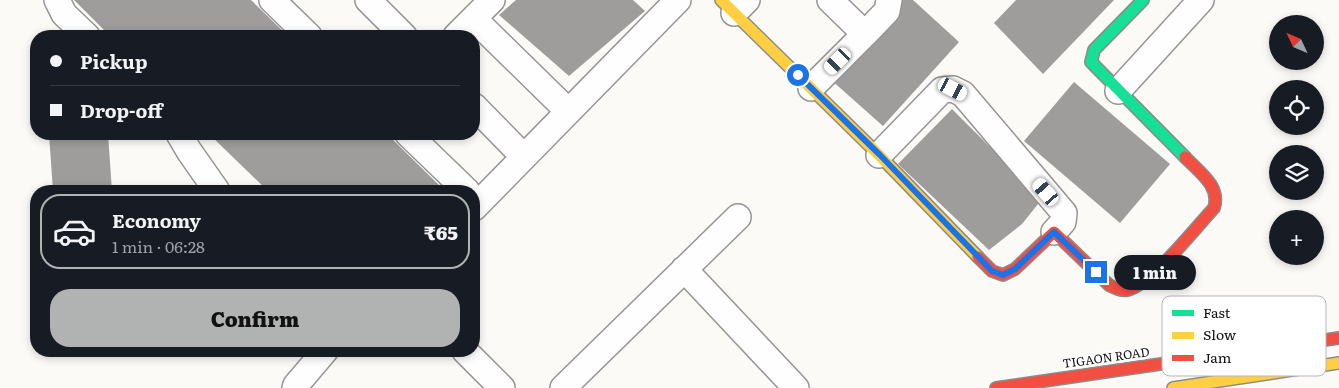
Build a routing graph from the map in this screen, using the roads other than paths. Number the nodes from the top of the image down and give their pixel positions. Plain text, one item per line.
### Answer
1 (57, 0) edge
2 (272, 0) edge
3 (368, 0) edge
4 (492, 0) edge
5 (830, 0) edge
6 (889, 0) edge
7 (1143, 0) edge
8 (1201, 0) edge
9 (666, 4) edge
10 (734, 4) edge
11 (474, 19) junction
12 (81, 30) edge
13 (303, 30) edge
14 (398, 30) edge
15 (462, 30) edge
16 (865, 34) junction
17 (811, 88) junction
18 (1118, 90) junction
19 (568, 111) junction
20 (480, 112) edge
21 (183, 140) edge
22 (414, 140) edge
23 (880, 155) junction
24 (524, 157) junction
25 (213, 185) edge
26 (458, 185) edge
27 (480, 194) edge
28 (738, 217) dead end
29 (1054, 232) junction
30 (684, 269) junction
31 (1339, 338) edge
32 (1326, 340) edge
33 (320, 357) edge
34 (471, 357) edge
35 (1339, 363) edge
36 (1162, 364) edge
37 (1326, 365) edge
38 (1253, 376) edge
39 (295, 388) edge
40 (502, 388) edge
41 (563, 388) edge
42 (796, 388) edge
43 (996, 388) edge
44 (1173, 388) edge

1 - 12 street
2 - 13 street
3 - 14 street
4 - 11 street
5 - 16 street
6 - 16 street
7 - 18 street
8 - 18 street
9 - 19 street
10 - 17 street
11 - 15 street
11 - 19 street
16 - 17 street
17 - 23 street
18 - 29 street
19 - 24 street
20 - 24 street
21 - 25 street
22 - 26 street
23 - 29 street
23 - 29 street
24 - 27 street
28 - 30 street
30 - 41 street
30 - 42 street
31 - 32 street, TIGAON ROAD
33 - 39 street
34 - 40 street
35 - 37 street
36 - 43 street, TIGAON ROAD
38 - 44 street

